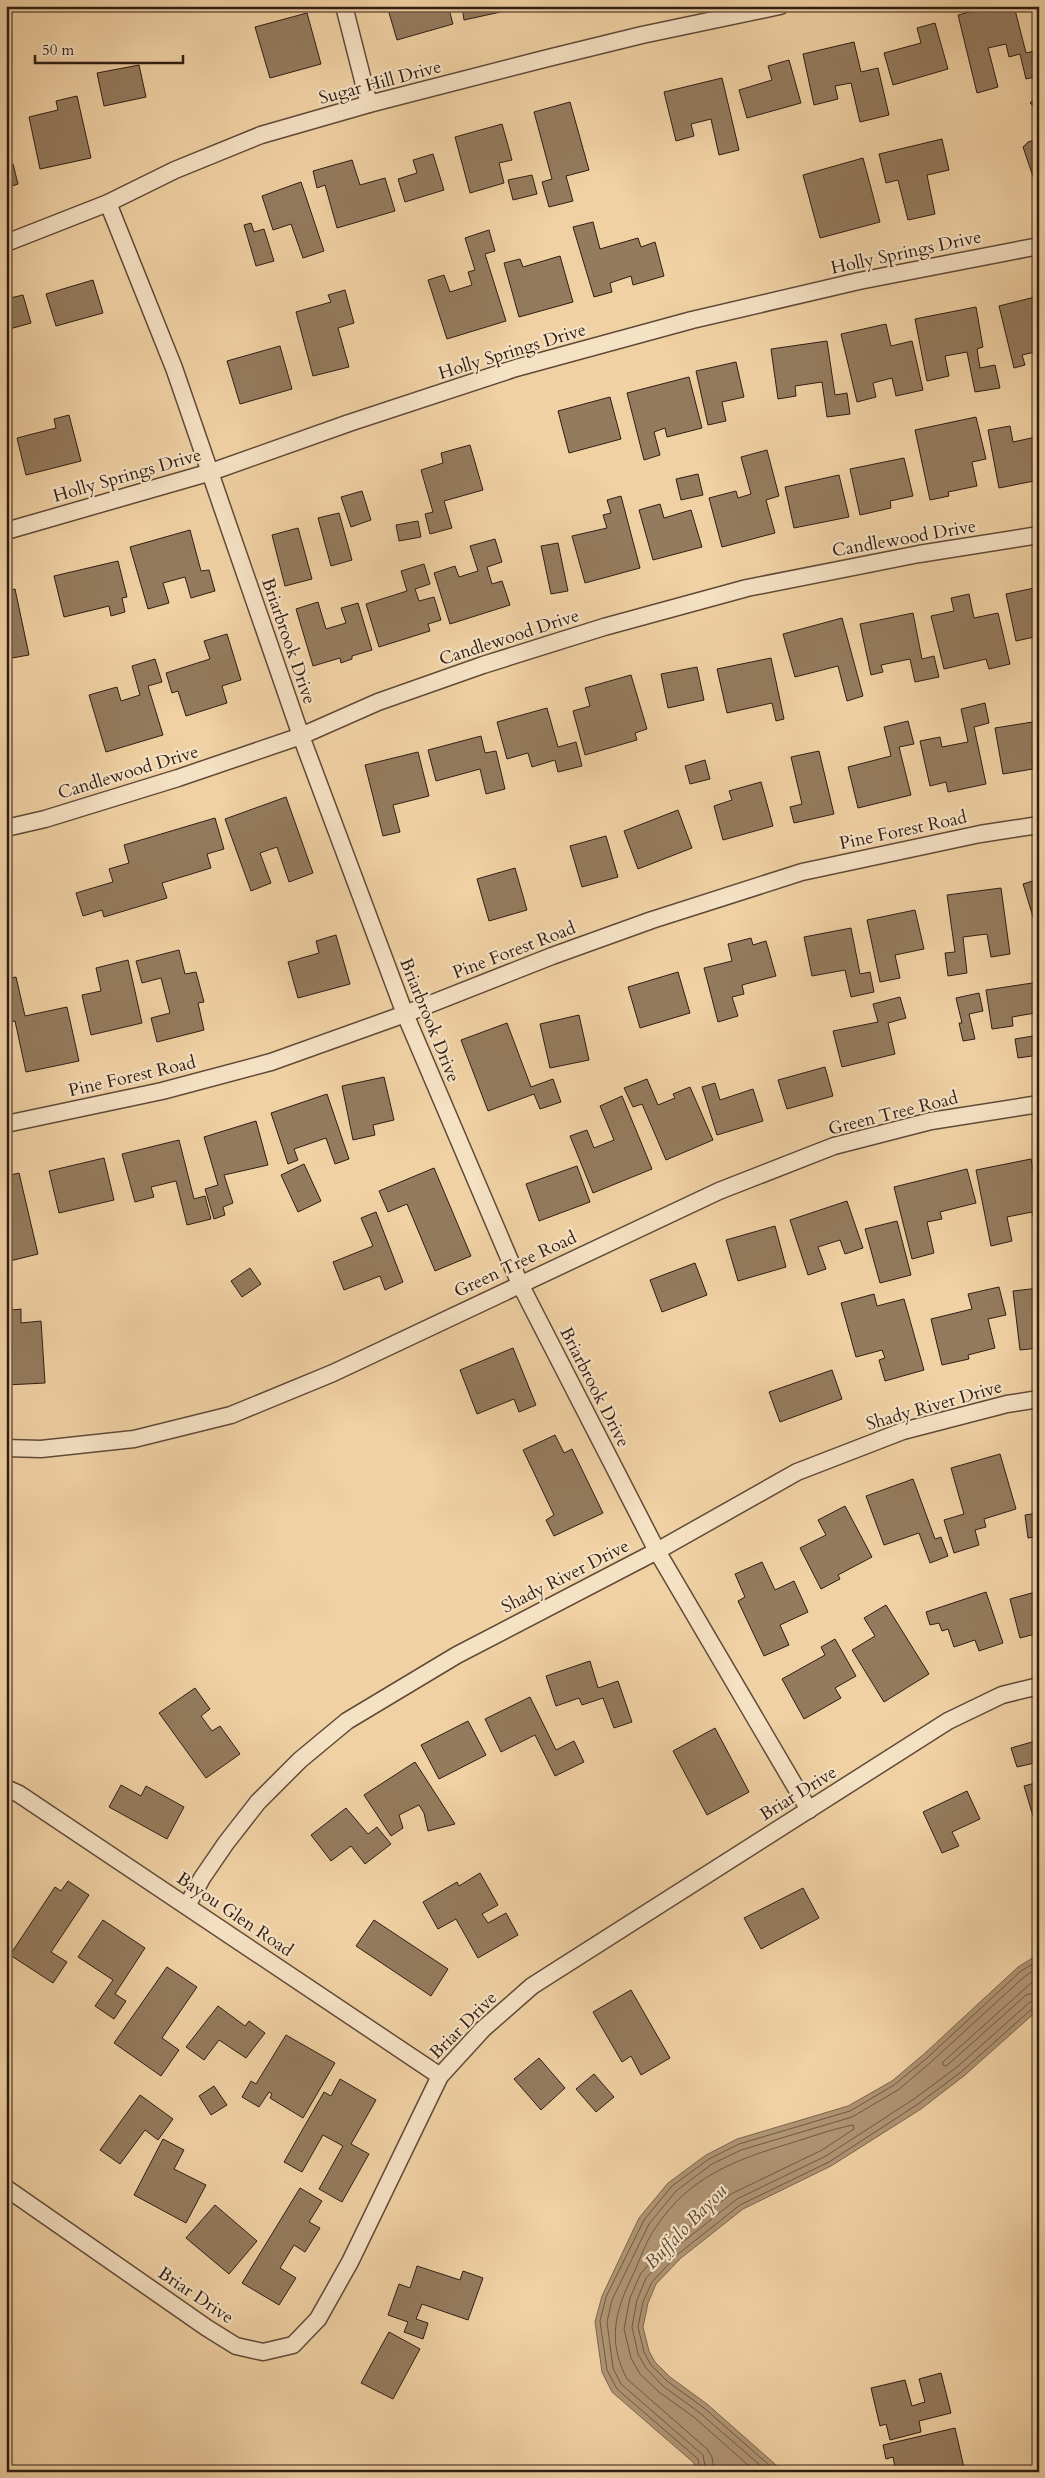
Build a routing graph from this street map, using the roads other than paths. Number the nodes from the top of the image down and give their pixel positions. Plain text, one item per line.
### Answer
1 (344, 6) edge
2 (780, 6) edge
3 (370, 104) junction
4 (108, 203) junction
5 (6, 243) edge
6 (1039, 246) edge
7 (211, 472) junction
8 (6, 531) edge
9 (1039, 535) edge
10 (301, 736) junction
11 (1039, 825) edge
12 (6, 828) edge
13 (405, 1014) junction
14 (1039, 1104) edge
15 (6, 1124) edge
16 (520, 1284) junction
17 (1039, 1399) edge
18 (6, 1448) edge
19 (657, 1551) junction
20 (1039, 1686) edge
21 (6, 1788) edge
22 (809, 1810) junction
23 (187, 1906) junction
24 (440, 2076) junction
25 (6, 2188) edge

1 - 3 street
2 - 3 street, Sugar Hill Drive
3 - 4 street, Sugar Hill Drive
4 - 5 street, Sugar Hill Drive
4 - 7 street, Briarbrook Drive
6 - 7 street, Holly Springs Drive
7 - 8 street, Holly Springs Drive
7 - 10 street, Briarbrook Drive
9 - 10 street, Candlewood Drive
10 - 12 street, Candlewood Drive
10 - 13 street, Briarbrook Drive
11 - 13 street, Pine Forest Road
13 - 15 street, Pine Forest Road
13 - 16 street, Briarbrook Drive
14 - 16 street, Green Tree Road
16 - 18 street, Green Tree Road
16 - 19 street, Briarbrook Drive
17 - 19 street, Shady River Drive
19 - 22 street, Briarbrook Drive
19 - 23 street, Shady River Drive
20 - 22 street, Briar Drive
21 - 23 street, Bayou Glen Road
22 - 24 street, Briar Drive
23 - 24 street, Bayou Glen Road
24 - 25 street, Briar Drive

